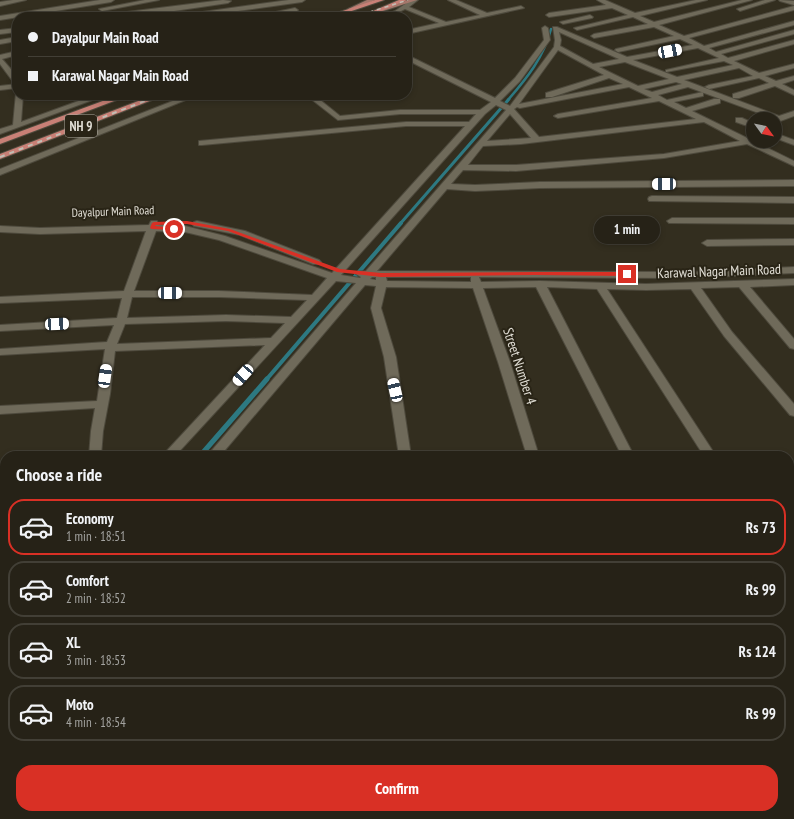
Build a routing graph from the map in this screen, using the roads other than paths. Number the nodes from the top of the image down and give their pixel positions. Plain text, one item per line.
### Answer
1 (23, 0) edge
2 (70, 0) edge
3 (112, 0) edge
4 (156, 0) edge
5 (236, 0) edge
6 (302, 0) edge
7 (372, 0) edge
8 (381, 0) edge
9 (404, 0) edge
10 (415, 0) edge
11 (451, 0) edge
12 (672, 0) edge
13 (704, 0) edge
14 (749, 0) edge
15 (772, 0) edge
16 (782, 0) edge
17 (602, 1) edge
18 (794, 3) edge
19 (0, 4) edge
20 (613, 6) junction
21 (171, 7) junction
22 (404, 7) junction
23 (521, 8) dead end
24 (547, 8) dead end
25 (794, 8) edge
26 (351, 9) junction
27 (97, 10) dead end
28 (295, 10) dead end
29 (378, 10) junction
30 (625, 10) junction
31 (740, 10) dead end
32 (0, 11) edge
33 (37, 12) edge
34 (137, 12) edge
35 (176, 12) edge
36 (217, 12) edge
37 (284, 12) edge
38 (342, 12) edge
39 (373, 12) edge
40 (394, 12) edge
41 (485, 15) junction
42 (549, 15) dead end
43 (602, 15) dead end
44 (12, 16) edge
45 (594, 16) dead end
46 (637, 16) junction
47 (0, 18) edge
48 (563, 22) dead end
49 (444, 23) junction
50 (794, 23) edge
51 (12, 24) edge
52 (655, 24) junction
53 (0, 26) edge
54 (545, 28) dead end
55 (577, 28) dead end
56 (12, 31) edge
57 (412, 31) edge
58 (0, 32) edge
59 (794, 32) edge
60 (594, 36) dead end
61 (682, 38) junction
62 (12, 40) edge
63 (0, 42) edge
64 (794, 42) edge
65 (557, 47) junction
66 (701, 47) junction
67 (618, 50) dead end
68 (713, 52) junction
69 (12, 54) edge
70 (0, 57) edge
71 (726, 59) junction
72 (0, 60) edge
73 (412, 60) edge
74 (638, 65) junction
75 (592, 66) junction
76 (624, 66) junction
77 (740, 66) junction
78 (794, 66) edge
79 (668, 70) dead end
80 (608, 74) junction
81 (12, 75) edge
82 (760, 76) junction
83 (794, 78) edge
84 (676, 80) junction
85 (776, 84) junction
86 (633, 86) junction
87 (685, 86) dead end
88 (12, 87) edge
89 (709, 87) dead end
90 (0, 88) edge
91 (794, 93) edge
92 (700, 94) dead end
93 (650, 95) junction
94 (736, 96) dead end
95 (19, 100) edge
96 (88, 100) edge
97 (113, 100) edge
98 (148, 100) edge
99 (181, 100) edge
100 (316, 100) edge
101 (717, 100) dead end
102 (663, 101) junction
103 (498, 104) junction
104 (520, 106) junction
105 (510, 109) junction
106 (684, 111) junction
107 (482, 112) junction
108 (757, 112) edge
109 (794, 113) edge
110 (558, 116) dead end
111 (782, 118) edge
112 (704, 120) junction
113 (739, 120) dead end
114 (746, 123) edge
115 (471, 124) junction
116 (17, 126) junction
117 (0, 132) edge
118 (782, 138) edge
119 (537, 140) junction
120 (0, 142) edge
121 (746, 142) joint
122 (202, 143) dead end
123 (794, 143) edge
124 (480, 144) junction
125 (759, 148) edge
126 (0, 157) edge
127 (794, 164) edge
128 (460, 167) junction
129 (0, 172) edge
130 (794, 183) edge
131 (444, 186) junction
132 (652, 199) dead end
133 (794, 200) edge
134 (672, 221) dead end
135 (794, 221) edge
136 (0, 224) edge
137 (153, 225) junction
138 (0, 229) edge
139 (794, 242) edge
140 (707, 243) dead end
141 (782, 270) junction
142 (794, 270) edge
143 (338, 274) junction
144 (362, 278) junction
145 (381, 280) junction
146 (475, 280) junction
147 (793, 283) edge
148 (540, 284) junction
149 (742, 284) junction
150 (600, 286) junction
151 (694, 286) junction
152 (129, 294) junction
153 (315, 298) junction
154 (0, 300) edge
155 (294, 320) junction
156 (121, 321) junction
157 (0, 328) edge
158 (275, 341) junction
159 (794, 346) edge
160 (111, 347) junction
161 (0, 352) edge
162 (102, 404) junction
163 (0, 410) edge
164 (794, 412) edge
165 (95, 451) edge
166 (173, 451) edge
167 (217, 451) edge
168 (404, 451) edge
169 (531, 451) edge
170 (625, 451) edge
171 (707, 451) edge

1 - 19 street
2 - 32 street
3 - 33 street
4 - 27 street
5 - 21 street
6 - 36 street
7 - 26 main road
8 - 26 highway
9 - 29 highway
10 - 22 street
10 - 29 main road
11 - 41 street
12 - 30 street
13 - 46 street
14 - 52 street
15 - 31 street
16 - 18 street
17 - 20 street
17 - 24 street
20 - 30 street
20 - 42 street
21 - 34 street
21 - 35 street
22 - 40 street
22 - 49 street
23 - 41 street
25 - 61 street
26 - 38 highway
28 - 37 street
29 - 39 highway
30 - 43 street
30 - 46 street
41 - 49 street
44 - 47 street
45 - 48 street
46 - 52 street
46 - 55 street
49 - 57 street
50 - 66 street
51 - 53 street
52 - 60 street
52 - 61 street
54 - 103 street
56 - 58 street
59 - 68 street
61 - 66 street
61 - 67 street
62 - 63 street
64 - 71 street
65 - 75 street
65 - 76 street
65 - 105 street
66 - 68 street
66 - 76 street
68 - 71 street
68 - 74 street
69 - 70 street
71 - 77 street
71 - 79 street
72 - 81 street
73 - 103 street
74 - 76 street
74 - 84 street
75 - 76 street
75 - 80 street
76 - 80 street
77 - 82 street
77 - 84 street
78 - 82 street
80 - 86 street
80 - 104 street
82 - 85 street
82 - 89 street
83 - 85 street
84 - 86 street
84 - 108 street
85 - 91 street
85 - 94 street
86 - 93 street
86 - 104 street
87 - 93 street
88 - 90 street
92 - 102 street
93 - 102 street
95 - 116 street
96 - 116 street
97 - 120 highway, NH 9
98 - 126 highway, NH 9
99 - 129 street
100 - 107 street
101 - 106 street
102 - 106 street
102 - 110 street
103 - 105 street
103 - 107 street
104 - 105 street
105 - 119 street
105 - 124 street
106 - 112 street
107 - 115 street
109 - 111 street
112 - 119 street
112 - 121 street
113 - 114 street
115 - 122 street
115 - 143 street
116 - 117 street
118 - 123 street
119 - 124 street
121 - 128 street
124 - 128 street
125 - 127 street
128 - 131 street
130 - 131 street
131 - 144 street
132 - 133 street
134 - 135 street
136 - 137 street, Dayalpur Main Road
137 - 138 street, Dayalpur Main Road
137 - 143 street, Dayalpur Main Road
137 - 152 street
139 - 140 street
141 - 142 street, Karawal Nagar Main Road
141 - 146 street, Karawal Nagar Main Road
141 - 147 street
143 - 144 street, Karawal Nagar Main Road
143 - 153 street
144 - 145 street, Karawal Nagar Main Road
144 - 167 street
145 - 146 street, Karawal Nagar Main Road
145 - 168 street
146 - 148 street, Karawal Nagar Main Road
146 - 169 street, Street Number 4
147 - 149 street, Karawal Nagar Main Road
148 - 150 street, Karawal Nagar Main Road
148 - 170 street
149 - 151 street, Karawal Nagar Main Road
149 - 159 street
150 - 151 street, Karawal Nagar Main Road
150 - 171 street
151 - 164 street
152 - 153 street
152 - 154 street
152 - 156 street
153 - 155 street
155 - 156 street
155 - 158 street
156 - 157 street
156 - 160 street
158 - 160 street
158 - 166 street
160 - 161 street
160 - 162 street
162 - 163 street
162 - 165 street

